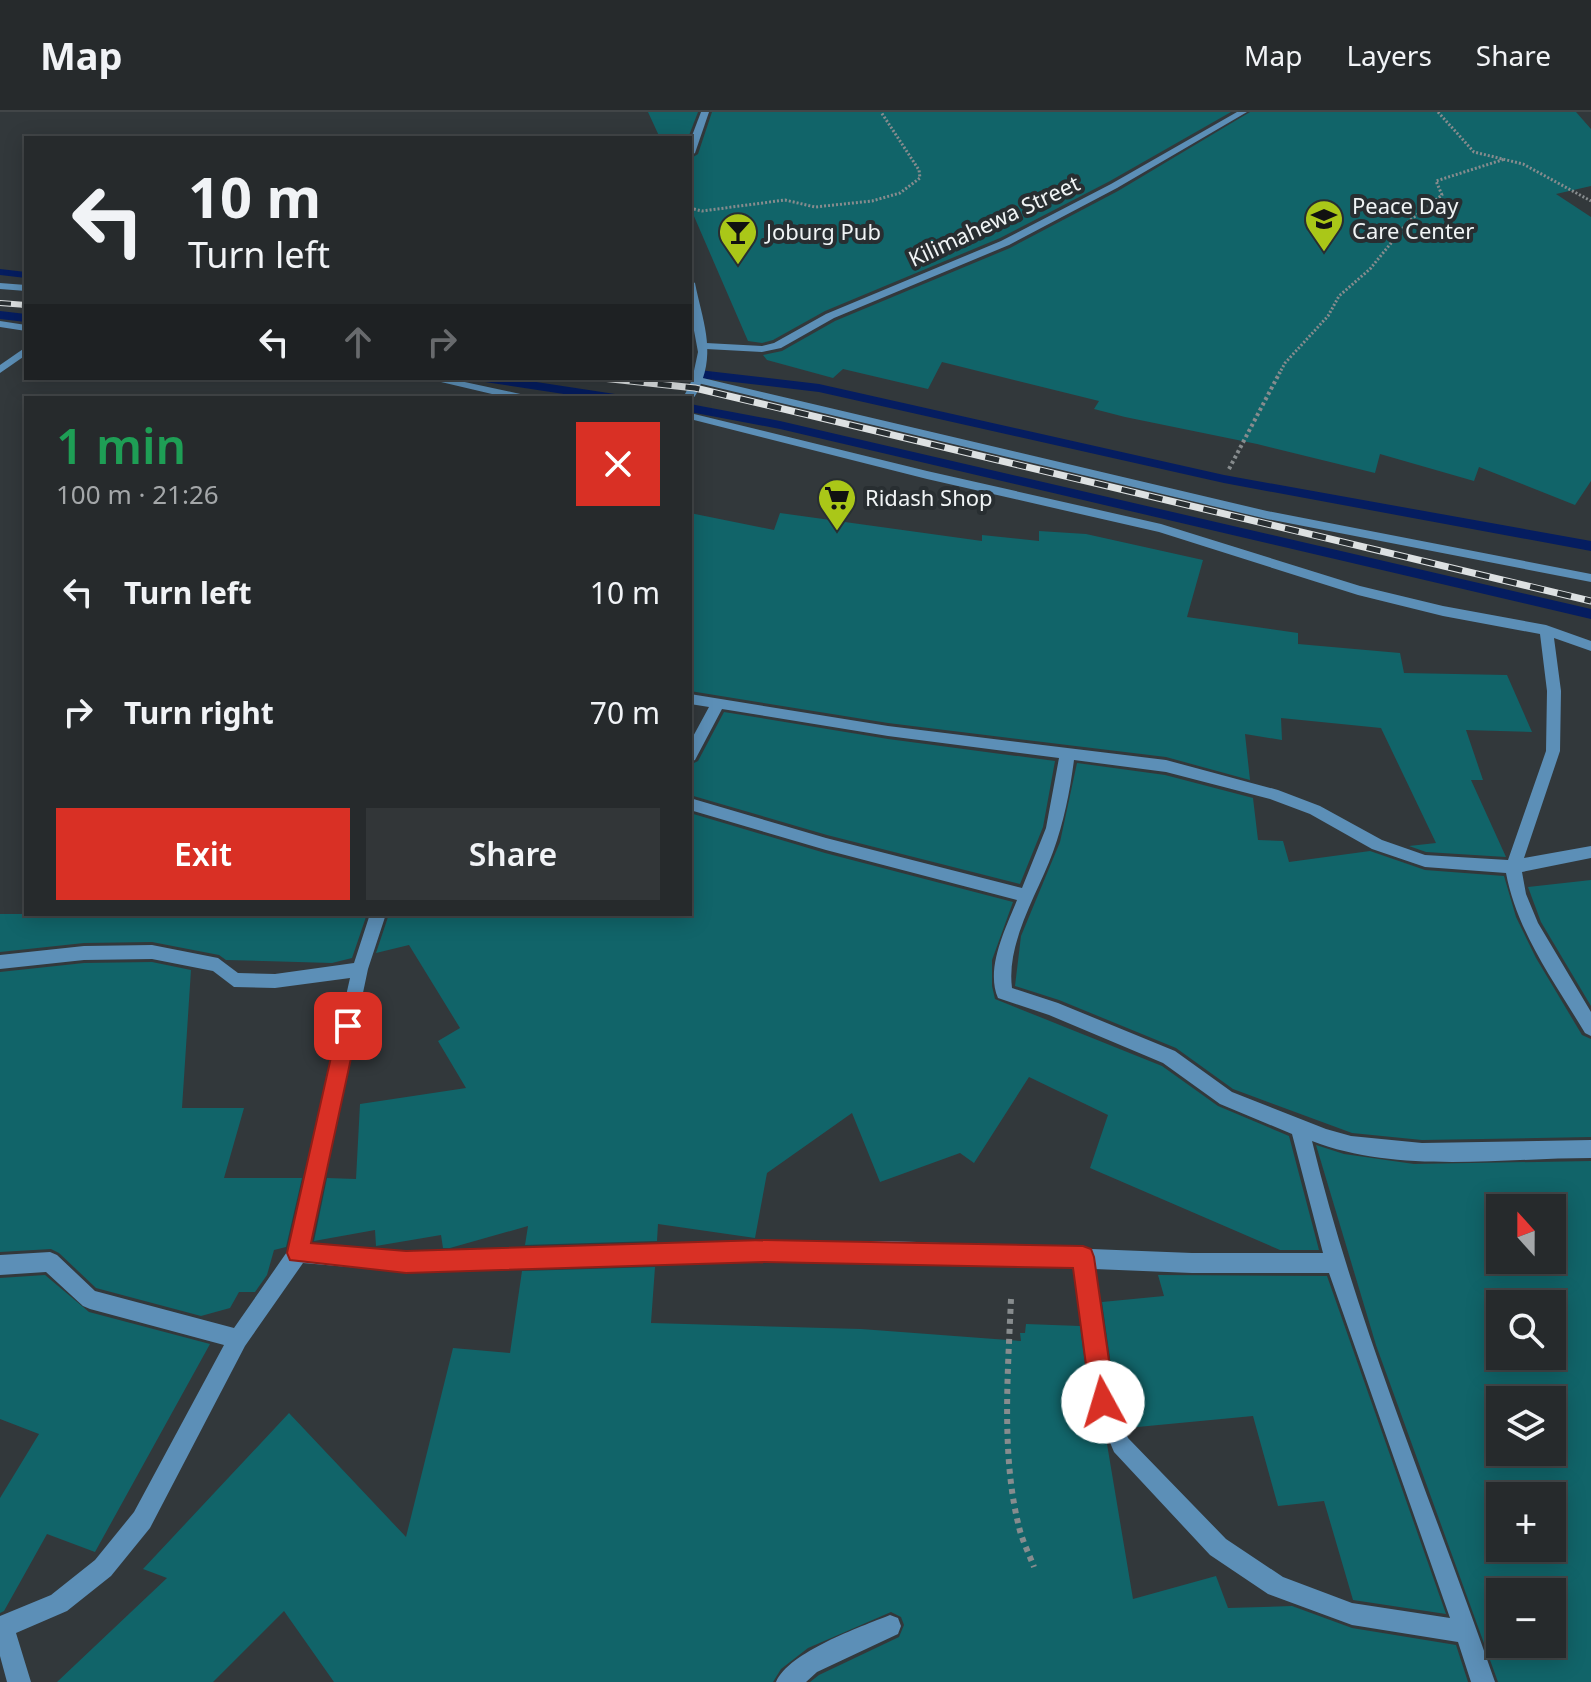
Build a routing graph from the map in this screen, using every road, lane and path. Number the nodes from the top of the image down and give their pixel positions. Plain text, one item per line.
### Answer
1 (705, 112) edge
2 (881, 112) edge
3 (1243, 112) edge
4 (1438, 112) edge
5 (692, 148) edge
6 (1505, 159) junction
7 (1591, 201) edge
8 (692, 208) edge
9 (0, 286) edge
10 (24, 288) edge
11 (692, 294) edge
12 (0, 324) edge
13 (24, 328) edge
14 (706, 346) junction
15 (24, 352) edge
16 (0, 370) edge
17 (695, 379) edge
18 (440, 380) edge
19 (516, 396) edge
20 (692, 416) edge
21 (1214, 503) junction
22 (1591, 578) edge
23 (1546, 630) junction
24 (1591, 646) edge
25 (692, 699) edge
26 (719, 702) junction
27 (692, 752) edge
28 (1067, 753) junction
29 (692, 805) edge
30 (1591, 852) edge
31 (1513, 867) junction
32 (1027, 896) junction
33 (377, 916) edge
34 (0, 962) edge
35 (360, 969) junction
36 (1591, 1028) edge
37 (1300, 1128) junction
38 (1591, 1149) edge
39 (298, 1253) junction
40 (1013, 1256) junction
41 (1083, 1257) junction
42 (1336, 1263) junction
43 (0, 1265) edge
44 (238, 1339) junction
45 (1034, 1567) dead end
46 (890, 1626) dead end
47 (2, 1627) edge
48 (1467, 1632) junction
49 (19, 1682) edge
50 (788, 1682) edge
51 (1483, 1682) edge

1 - 5 street
2 - 8 path
3 - 14 street, Kilimahewa Street
4 - 6 path
6 - 7 path
6 - 21 path
9 - 10 street
11 - 14 street
12 - 13 street
14 - 17 street
15 - 16 street
17 - 21 street
18 - 19 street
20 - 23 street
21 - 22 street
23 - 24 street
23 - 31 street
25 - 26 street
26 - 27 street
26 - 28 street
28 - 31 street
28 - 32 street
29 - 32 street
30 - 31 street
31 - 36 street
32 - 37 street
33 - 35 street
34 - 35 street
35 - 39 street
37 - 38 street
37 - 42 street
39 - 40 street
39 - 44 street
40 - 41 street
40 - 45 path
41 - 42 street
41 - 48 street
42 - 48 street
43 - 44 street
44 - 47 street
46 - 50 street
47 - 49 street
48 - 51 street

